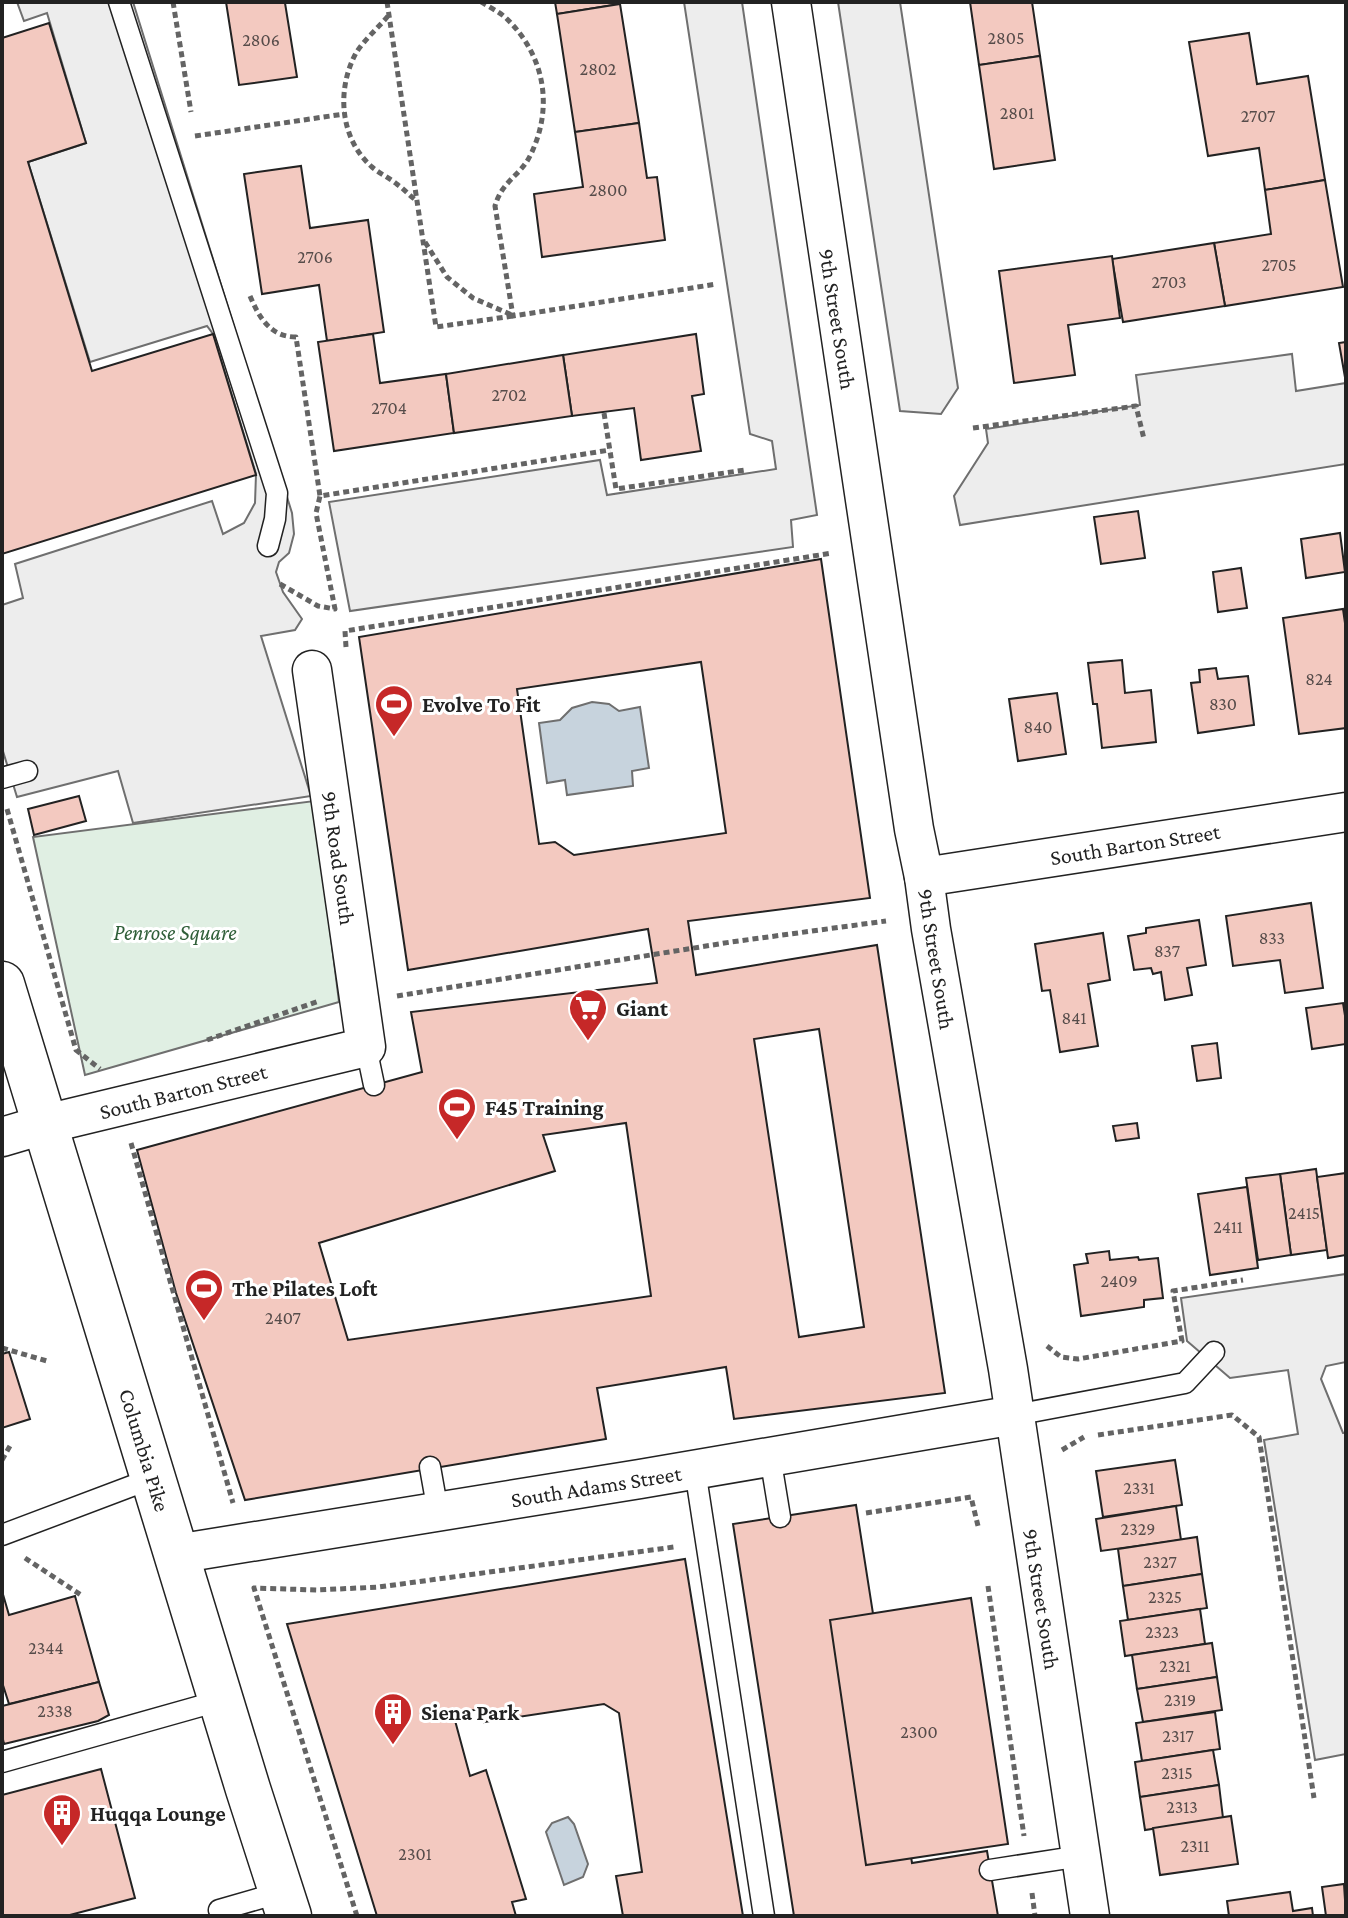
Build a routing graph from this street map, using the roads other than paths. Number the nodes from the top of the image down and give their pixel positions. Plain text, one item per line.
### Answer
1 (119, 2) edge
2 (791, 2) edge
3 (268, 546) dead end
4 (312, 670) dead end
5 (27, 771) dead end
6 (2, 778) edge
7 (1346, 812) edge
8 (924, 877) junction
9 (2, 984) edge
10 (366, 1047) junction
11 (374, 1085) dead end
12 (46, 1124) junction
13 (2, 1137) edge
14 (1214, 1352) dead end
15 (1015, 1415) junction
16 (770, 1456) junction
17 (430, 1467) dead end
18 (695, 1470) junction
19 (153, 1478) junction
20 (438, 1512) junction
21 (780, 1517) dead end
22 (2, 1535) edge
23 (176, 1554) junction
24 (222, 1700) junction
25 (2, 1762) edge
26 (1081, 1856) junction
27 (990, 1870) dead end
28 (286, 1904) edge
29 (219, 1910) dead end
30 (764, 1916) edge
31 (1090, 1916) edge

1 - 3 lane
2 - 8 street, 9th Street South
4 - 10 street, 9th Road South
5 - 6 lane
7 - 8 street, South Barton Street
8 - 15 street, 9th Street South
9 - 12 main road, Columbia Pike
10 - 11 lane
10 - 12 street, South Barton Street
12 - 13 street, South Barton Street
12 - 19 main road, Columbia Pike
14 - 15 lane
15 - 16 street, South Adams Street
15 - 26 street, 9th Street South
16 - 18 street, South Adams Street
16 - 21 lane
17 - 20 lane
18 - 20 street, South Adams Street
18 - 30 lane
19 - 22 lane
19 - 23 main road, Columbia Pike
20 - 23 street, South Adams Street
23 - 24 main road, Columbia Pike
24 - 25 lane
24 - 28 main road, Columbia Pike
26 - 27 lane
26 - 31 street, 9th Street South
28 - 29 lane

